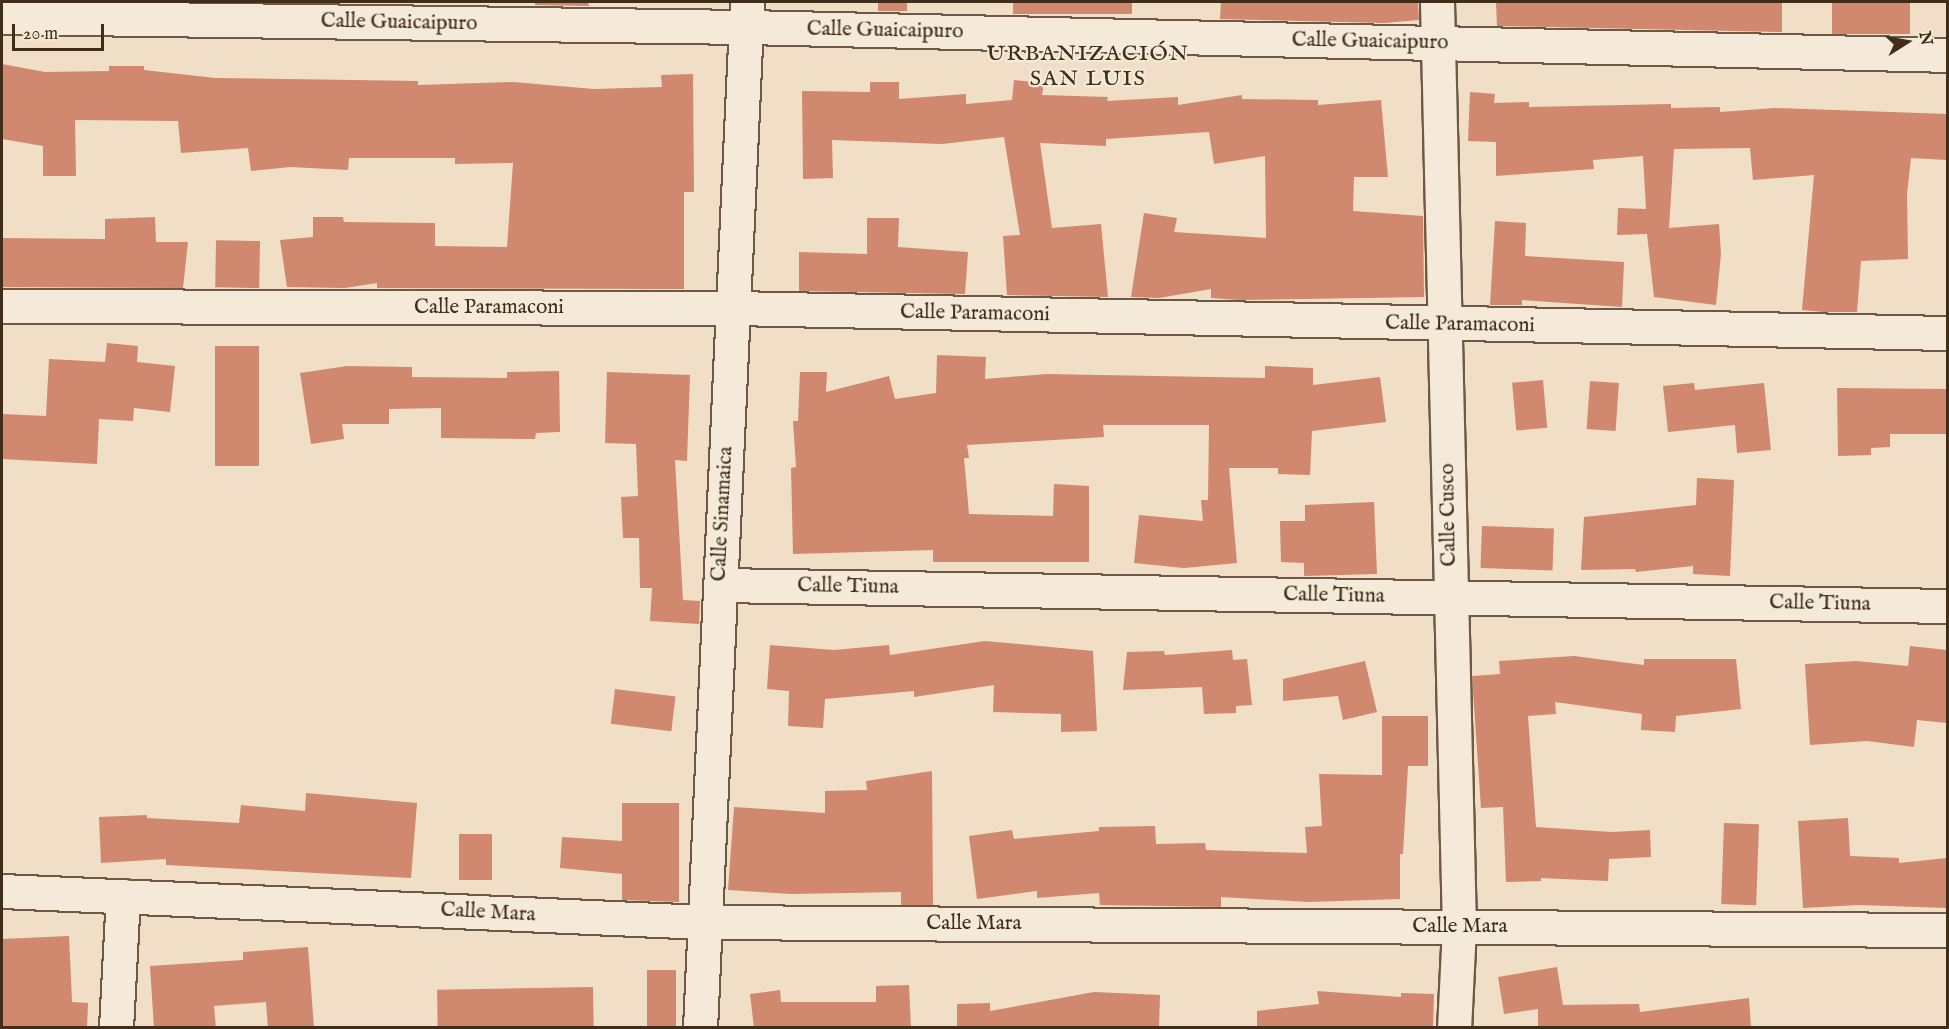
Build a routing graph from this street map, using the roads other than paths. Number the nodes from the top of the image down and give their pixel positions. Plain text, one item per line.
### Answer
1 (1437, 2) edge
2 (747, 14) edge
3 (2, 17) edge
4 (1438, 43) junction
5 (1947, 55) edge
6 (2, 306) edge
7 (733, 308) junction
8 (1444, 325) junction
9 (1947, 333) edge
10 (720, 585) junction
11 (1451, 598) junction
12 (1947, 606) edge
13 (2, 891) edge
14 (123, 896) junction
15 (704, 922) junction
16 (1459, 927) junction
17 (1947, 930) edge
18 (116, 1028) edge
19 (700, 1028) edge
20 (1454, 1028) edge

1 - 4 street, Calle Cusco
2 - 3 street, Calle Guaicaipuro
2 - 4 street, Calle Guaicaipuro
2 - 7 street, Calle Sinamaica
4 - 5 street, Calle Guaicaipuro
4 - 8 street, Calle Cusco
6 - 7 street, Calle Paramaconi
7 - 8 street, Calle Paramaconi
7 - 10 street, Calle Sinamaica
8 - 9 street, Calle Paramaconi
8 - 11 street, Calle Cusco
10 - 11 street, Calle Tiuna
10 - 15 street, Calle Sinamaica
11 - 12 street, Calle Tiuna
11 - 16 street, Calle Cusco
13 - 14 street, Calle Mara
14 - 15 street, Calle Mara
14 - 18 street
15 - 16 street, Calle Mara
15 - 19 street, Calle Sinamaica
16 - 17 street, Calle Mara
16 - 20 street, Calle Cusco

